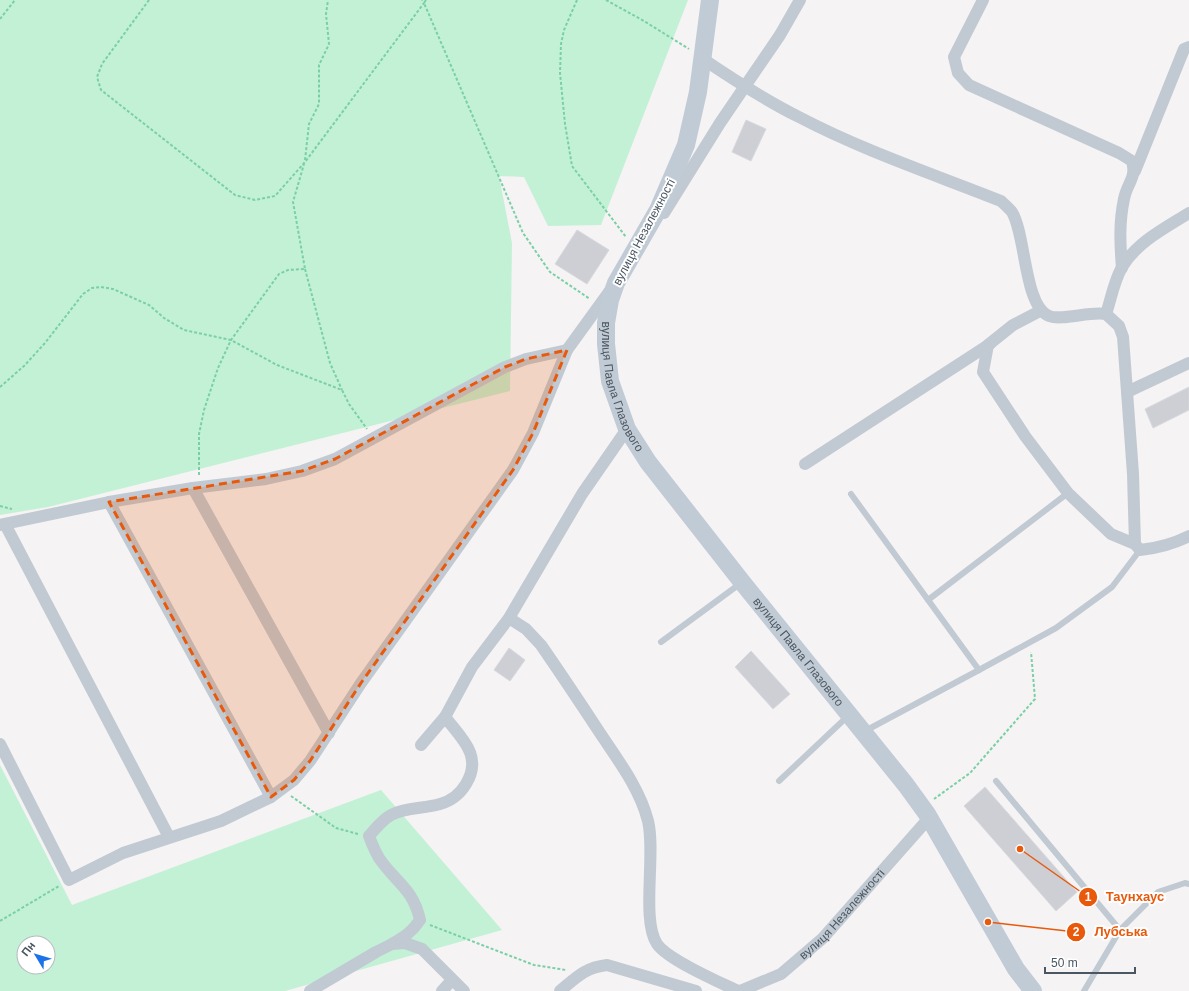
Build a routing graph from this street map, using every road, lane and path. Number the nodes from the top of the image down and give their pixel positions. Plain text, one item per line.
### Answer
1 (15, 0) edge
2 (148, 0) edge
3 (328, 0) edge
4 (422, 0) edge
5 (426, 0) edge
6 (577, 0) edge
7 (606, 0) edge
8 (710, 0) edge
9 (800, 0) edge
10 (983, 0) edge
11 (424, 3) junction
12 (0, 19) edge
13 (1189, 47) edge
14 (703, 59) junction
15 (744, 87) junction
16 (305, 162) junction
17 (1135, 171) junction
18 (664, 213) dead end
19 (1189, 213) edge
20 (635, 249) junction
21 (1122, 268) junction
22 (305, 269) junction
23 (605, 303) junction
24 (1040, 311) junction
25 (1106, 314) junction
26 (231, 340) junction
27 (990, 344) junction
28 (567, 350) junction
29 (1189, 363) edge
30 (0, 387) edge
31 (342, 390) junction
32 (1127, 392) junction
33 (627, 429) junction
34 (374, 439) junction
35 (805, 464) dead end
36 (197, 487) junction
37 (1068, 493) junction
38 (852, 494) dead end
39 (109, 502) junction
40 (3, 524) edge
41 (1189, 536) edge
42 (1137, 547) junction
43 (742, 582) junction
44 (928, 600) junction
45 (509, 618) junction
46 (662, 642) dead end
47 (1030, 643) junction
48 (979, 670) junction
49 (850, 714) junction
50 (445, 717) junction
51 (863, 732) junction
52 (329, 733) junction
53 (0, 744) edge
54 (421, 745) dead end
55 (780, 781) dead end
56 (996, 781) dead end
57 (275, 793) junction
58 (925, 813) junction
59 (369, 836) junction
60 (169, 837) junction
61 (69, 880) junction
62 (1189, 884) edge
63 (420, 920) junction
64 (0, 921) edge
65 (1120, 930) junction
66 (392, 944) junction
67 (584, 970) junction
68 (452, 980) junction
69 (310, 991) edge
70 (442, 991) edge
71 (464, 991) edge
72 (560, 991) edge
73 (696, 991) edge
74 (739, 991) edge
75 (1033, 991) edge
76 (1084, 991) edge

1 - 12 path
2 - 16 path
3 - 16 path
4 - 11 path
5 - 11 path
6 - 20 path
7 - 14 path
8 - 14 main road, вулиця Незалежності
9 - 15 street
10 - 17 street
11 - 16 path
11 - 23 path
13 - 17 street
14 - 15 street
14 - 20 main road, вулиця Незалежності
15 - 18 street
15 - 24 street
16 - 22 path
17 - 21 street
19 - 21 street
20 - 23 main road, вулиця Незалежності
21 - 25 street
22 - 26 path
22 - 31 path
23 - 28 street
23 - 33 main road, вулиця Павла Глазового
24 - 25 street
24 - 27 street
25 - 32 street
26 - 30 path
26 - 31 path
26 - 36 path
27 - 35 street
27 - 37 street
28 - 34 street
28 - 52 street
29 - 32 street
31 - 34 path
32 - 42 street
33 - 43 main road, вулиця Павла Глазового
33 - 45 street
34 - 36 street
36 - 39 street
36 - 52 street
37 - 42 street
37 - 44 lane
38 - 44 lane
39 - 40 street
39 - 57 street
40 - 60 street
41 - 42 street
42 - 47 lane
43 - 46 lane
43 - 49 main road, вулиця Павла Глазового
44 - 48 lane
45 - 50 street
45 - 74 street
47 - 48 lane
47 - 58 path
48 - 51 lane
49 - 51 main road, вулиця Павла Глазового
49 - 55 lane
50 - 54 street
50 - 59 street
51 - 58 main road, вулиця Павла Глазового
52 - 57 street
53 - 61 street
56 - 65 lane
57 - 59 path
57 - 60 street
58 - 74 street, вулиця Незалежності
58 - 75 main road, вулиця Павла Глазового
59 - 63 street
60 - 61 street
61 - 64 path
62 - 65 lane
63 - 66 street
63 - 67 path
65 - 76 lane
66 - 68 street
66 - 69 street
67 - 72 street
67 - 73 street
68 - 70 street
68 - 71 street

